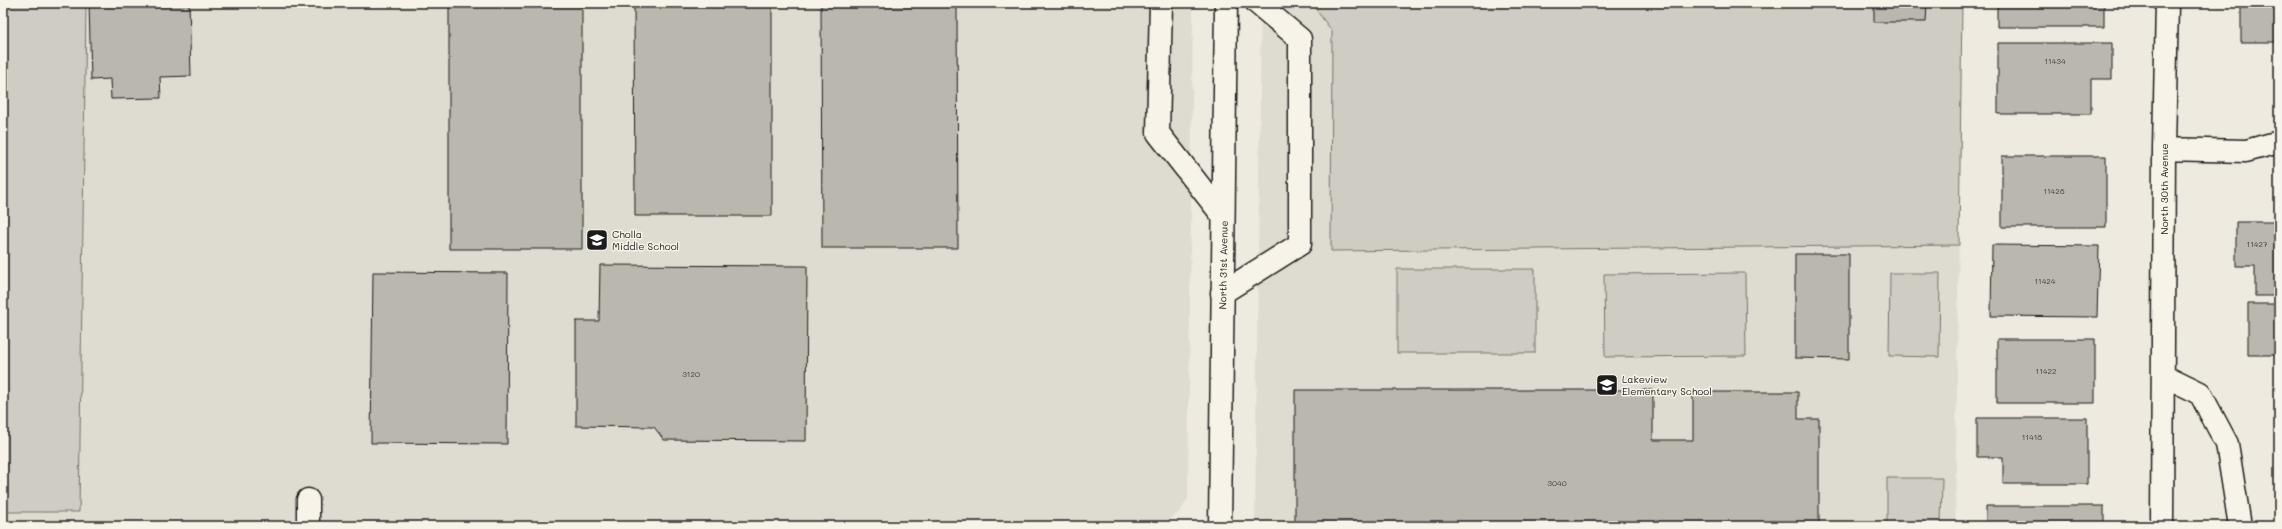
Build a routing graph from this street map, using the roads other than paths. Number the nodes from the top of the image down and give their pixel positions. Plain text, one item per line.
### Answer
1 (1161, 3) edge
2 (1226, 3) edge
3 (1257, 3) edge
4 (2167, 3) edge
5 (2279, 142) edge
6 (2164, 149) junction
7 (1223, 216) junction
8 (1222, 293) junction
9 (2164, 375) junction
10 (308, 500) dead end
11 (308, 526) edge
12 (1220, 526) edge
13 (2162, 526) edge
14 (2240, 526) edge

1 - 7 street
2 - 7 street, North 31st Avenue
3 - 8 street
4 - 6 street, North 30th Avenue
5 - 6 street
6 - 9 street, North 30th Avenue
7 - 8 street, North 31st Avenue
8 - 12 street, North 31st Avenue
9 - 13 street, North 30th Avenue
9 - 14 street
10 - 11 street

